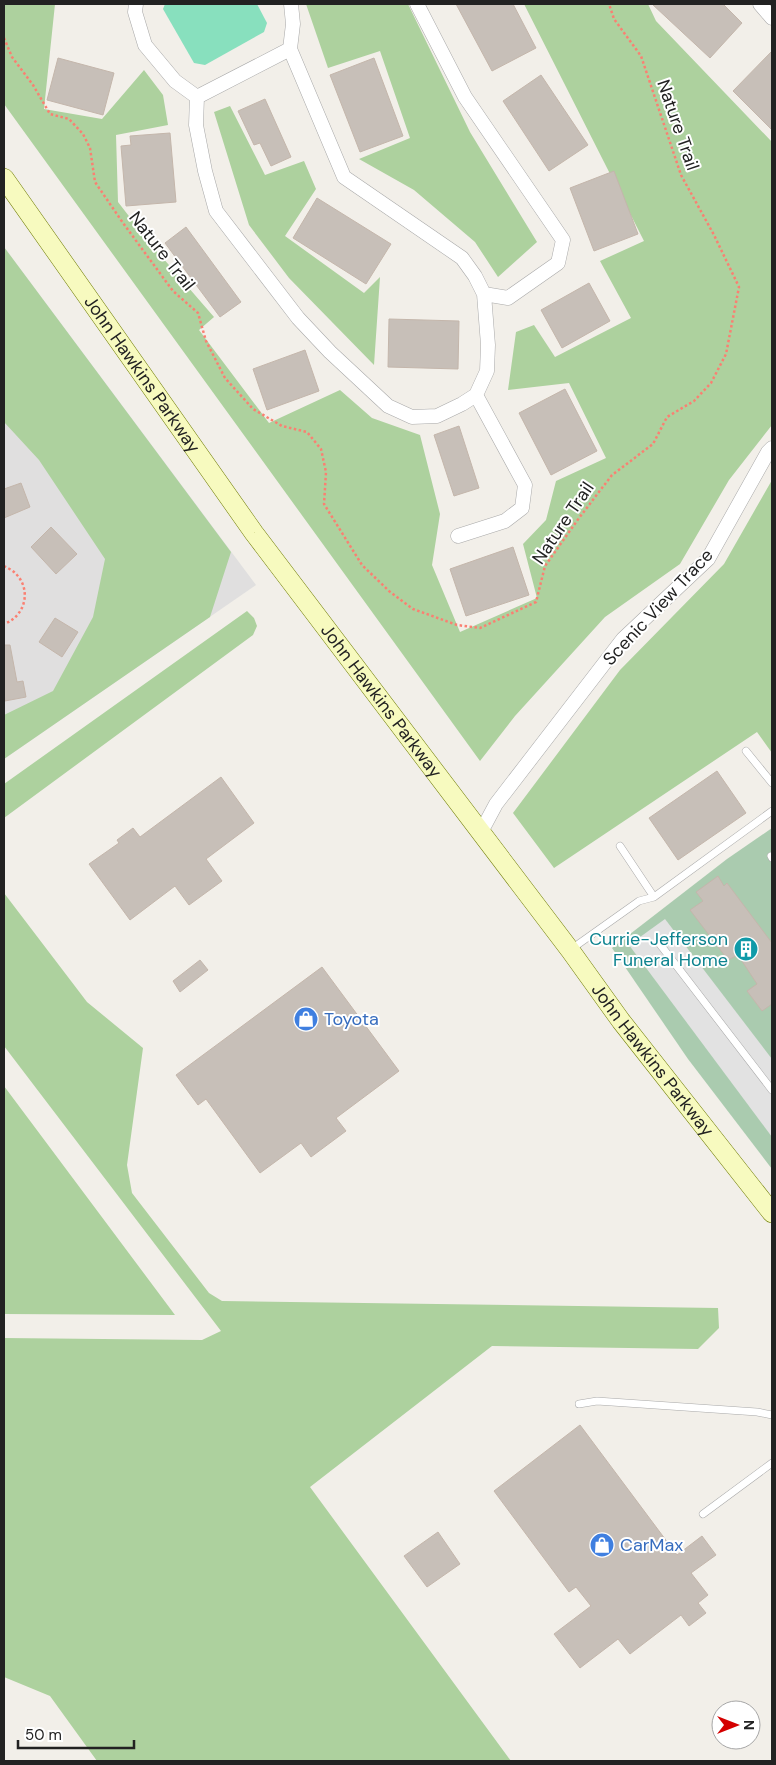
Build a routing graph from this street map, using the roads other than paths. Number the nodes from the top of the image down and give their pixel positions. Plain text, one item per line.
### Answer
1 (136, 4) edge
2 (291, 4) edge
3 (418, 4) edge
4 (760, 4) edge
5 (772, 18) edge
6 (290, 49) junction
7 (197, 97) junction
8 (4, 178) edge
9 (484, 294) junction
10 (476, 395) junction
11 (772, 448) edge
12 (458, 536) dead end
13 (746, 750) dead end
14 (772, 783) edge
15 (772, 811) edge
16 (481, 832) junction
17 (620, 846) dead end
18 (654, 897) junction
19 (659, 943) dead end
20 (570, 950) junction
21 (772, 1090) edge
22 (772, 1213) edge
23 (579, 1404) dead end
24 (772, 1415) edge
25 (772, 1463) edge
26 (703, 1514) dead end

1 - 7 street
2 - 6 street
3 - 9 street
4 - 5 street
6 - 7 street
6 - 9 street
7 - 10 street
8 - 16 main road, John Hawkins Parkway
9 - 10 street
10 - 12 street
11 - 16 street, Scenic View Trace
13 - 14 lane
15 - 18 lane
16 - 20 main road, John Hawkins Parkway
17 - 18 lane
18 - 20 lane
19 - 21 lane
20 - 22 main road, John Hawkins Parkway
23 - 24 lane
25 - 26 lane

